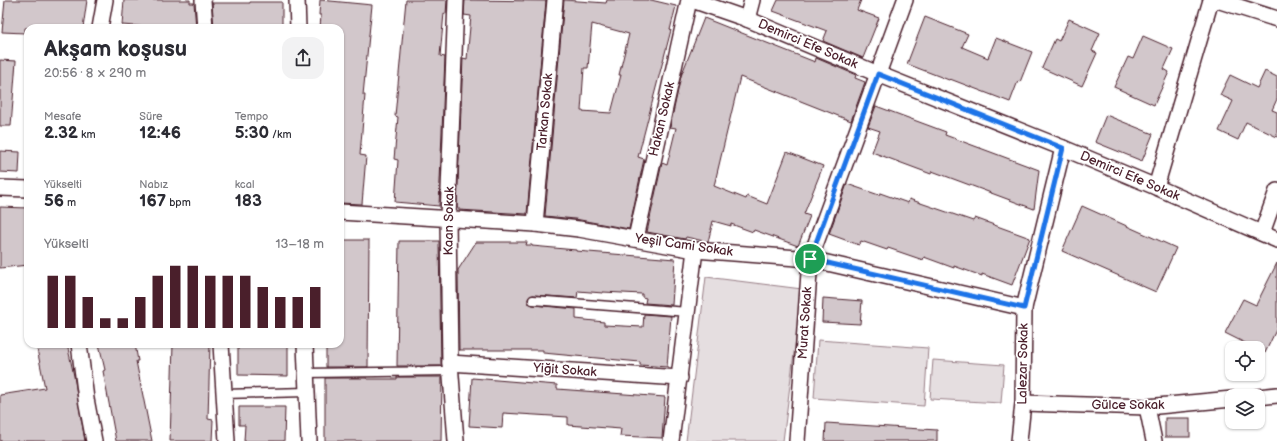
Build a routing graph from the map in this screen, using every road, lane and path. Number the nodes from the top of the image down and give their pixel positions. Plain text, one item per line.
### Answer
1 (105, 0) edge
2 (203, 0) edge
3 (297, 0) edge
4 (456, 0) edge
5 (555, 0) edge
6 (690, 0) edge
7 (752, 0) edge
8 (905, 0) edge
9 (1211, 0) edge
10 (1217, 0) edge
11 (747, 19) junction
12 (1277, 19) edge
13 (101, 24) edge
14 (205, 24) edge
15 (298, 24) edge
16 (878, 74) junction
17 (1063, 148) junction
18 (1156, 187) junction
19 (0, 188) edge
20 (24, 189) edge
21 (1277, 191) edge
22 (344, 212) edge
23 (448, 218) junction
24 (536, 224) junction
25 (1262, 233) junction
26 (636, 238) junction
27 (1277, 240) edge
28 (695, 250) junction
29 (810, 259) junction
30 (533, 300) dead end
31 (1024, 308) junction
32 (688, 312) junction
33 (80, 348) edge
34 (221, 348) edge
35 (305, 348) edge
36 (450, 367) junction
37 (306, 373) junction
38 (680, 378) junction
39 (307, 392) junction
40 (224, 394) junction
41 (1277, 395) edge
42 (1265, 396) edge
43 (1225, 401) edge
44 (1024, 404) junction
45 (1147, 407) junction
46 (94, 441) edge
47 (227, 441) edge
48 (309, 441) edge
49 (456, 441) edge
50 (671, 441) edge
51 (797, 441) edge
52 (1019, 441) edge
53 (1154, 441) edge

1 - 13 street
2 - 14 street
3 - 15 street
4 - 23 street, Kaan Sokak
5 - 24 street, Tarkan Sokak
6 - 11 street, Demirci Efe Sokak
6 - 26 street, Hakan Sokak
7 - 11 street
8 - 16 street, Murat Sokak
9 - 18 street
10 - 12 street
11 - 16 street, Demirci Efe Sokak
16 - 17 street, Demirci Efe Sokak
16 - 29 street, Murat Sokak
17 - 18 street, Demirci Efe Sokak
17 - 31 street, Lalezar Sokak
18 - 25 street, Demirci Efe Sokak
19 - 20 street
21 - 25 street
22 - 23 street, Yeşil Cami Sokak
23 - 24 street, Yeşil Cami Sokak
23 - 36 street, Kaan Sokak
24 - 26 street, Yeşil Cami Sokak
25 - 27 street, Demirci Efe Sokak
26 - 28 street, Yeşil Cami Sokak
28 - 29 street, Yeşil Cami Sokak
28 - 32 street
29 - 31 street, Yeşil Cami Sokak
29 - 51 street, Murat Sokak
30 - 32 lane
31 - 44 street, Lalezar Sokak
32 - 38 street
33 - 46 street
34 - 40 street
35 - 37 street
36 - 37 lane
36 - 38 street, Yiğit Sokak
36 - 49 street, Kaan Sokak
37 - 39 street
38 - 50 street
39 - 40 lane
39 - 48 street
40 - 47 street
41 - 42 street
43 - 45 street, Gülce Sokak
44 - 45 street, Gülce Sokak
44 - 52 street, Lalezar Sokak
45 - 53 street

